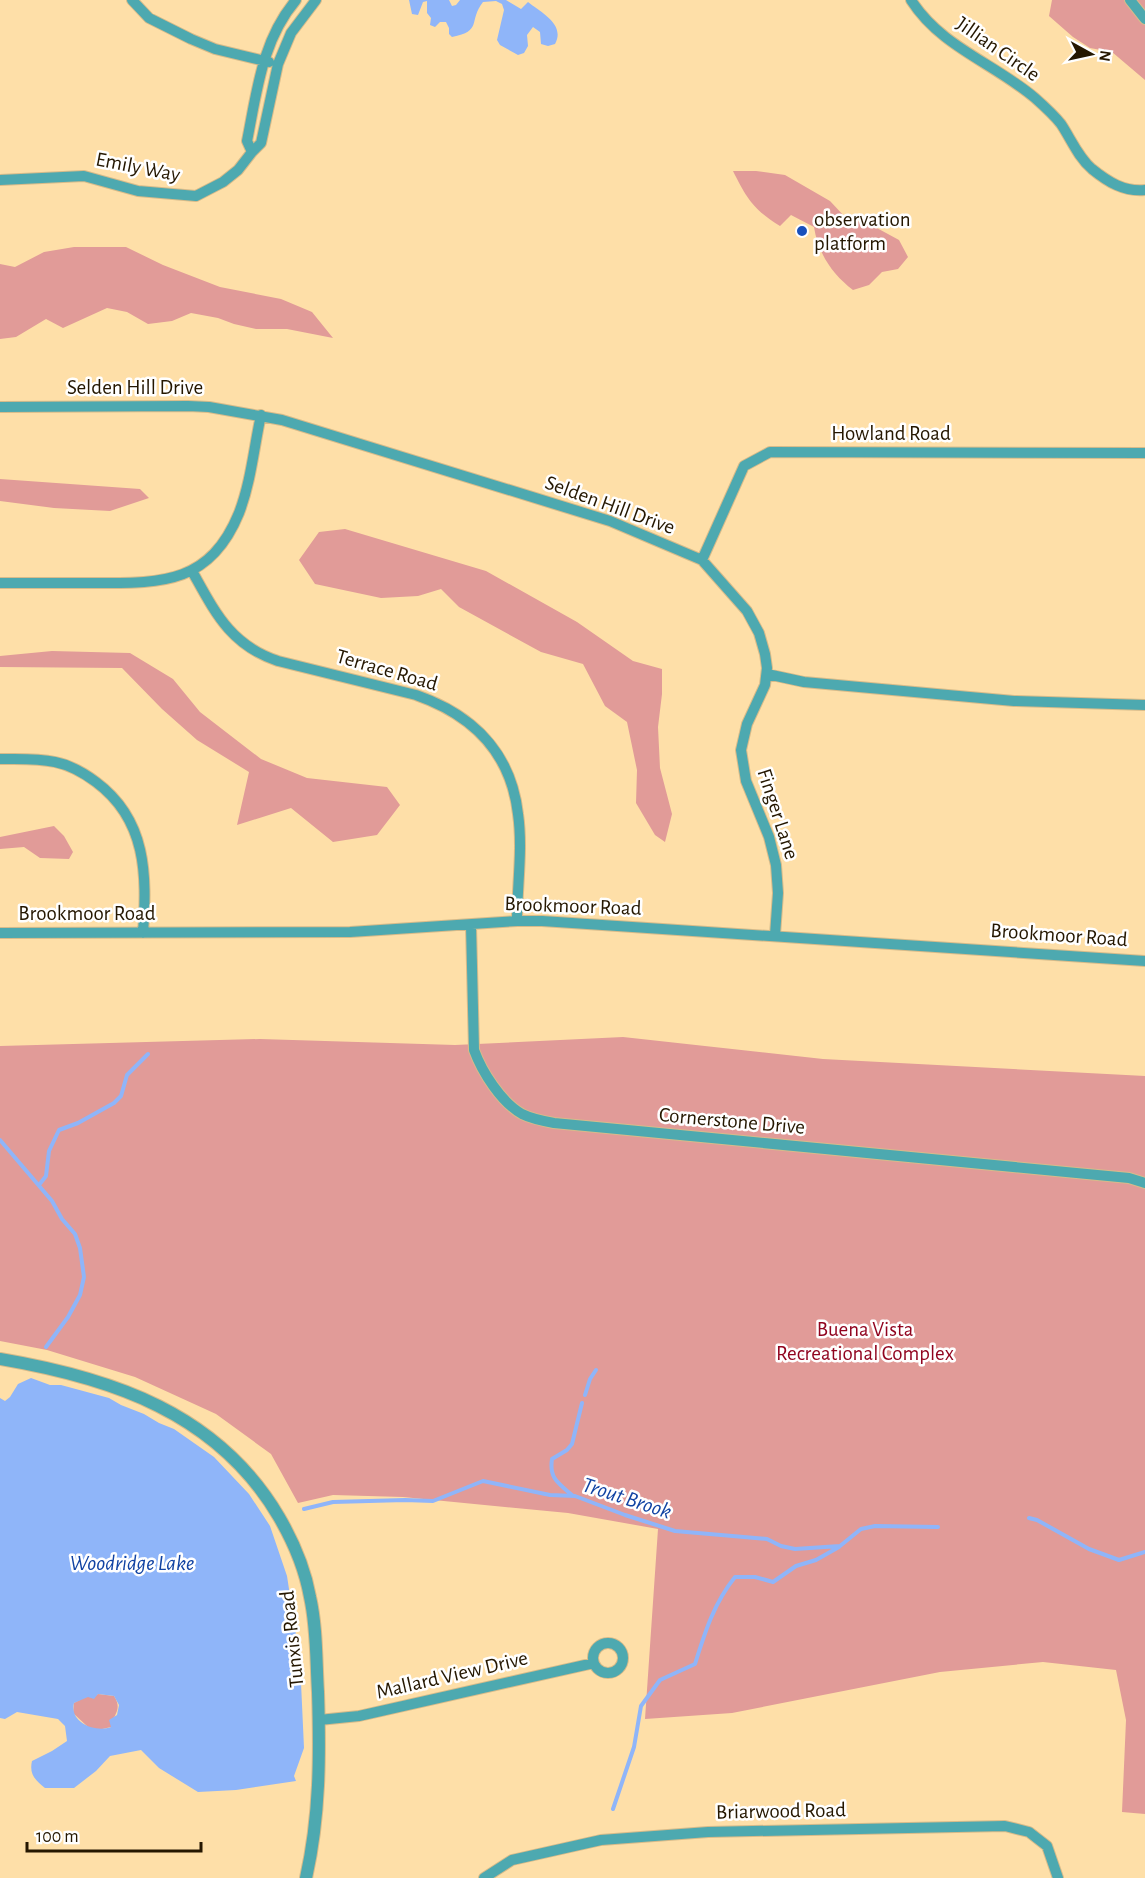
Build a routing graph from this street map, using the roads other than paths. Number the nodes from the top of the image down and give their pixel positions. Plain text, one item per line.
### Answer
1 (132, 0) edge
2 (296, 0) edge
3 (316, 0) edge
4 (911, 0) edge
5 (1130, 0) edge
6 (1145, 19) edge
7 (263, 61) junction
8 (278, 64) junction
9 (252, 152) junction
10 (0, 180) edge
11 (1145, 190) edge
12 (0, 407) edge
13 (261, 415) junction
14 (1145, 453) edge
15 (702, 560) junction
16 (192, 571) junction
17 (0, 584) edge
18 (767, 674) junction
19 (1145, 705) edge
20 (0, 759) edge
21 (517, 921) junction
22 (471, 925) junction
23 (0, 933) edge
24 (143, 933) junction
25 (775, 935) junction
26 (1145, 961) edge
27 (1145, 1183) edge
28 (0, 1359) edge
29 (594, 1663) dead end
30 (319, 1720) junction
31 (306, 1878) edge
32 (484, 1878) edge
33 (1058, 1878) edge

1 - 7 street
2 - 7 street
3 - 8 street, Emily Way
4 - 11 street, Jillian Circle
5 - 6 street
7 - 8 street
7 - 9 street
8 - 9 street, Emily Way
9 - 10 street, Emily Way
12 - 13 street, Selden Hill Drive
13 - 15 street, Selden Hill Drive
13 - 16 street
14 - 15 street, Howland Road
15 - 18 street, Selden Hill Drive
16 - 17 street
16 - 21 street, Terrace Road
18 - 19 street
18 - 25 street, Finger Lane
20 - 24 street
21 - 22 street, Brookmoor Road
21 - 25 street, Brookmoor Road
22 - 24 street, Brookmoor Road
22 - 27 street, Cornerstone Drive
23 - 24 street, Brookmoor Road
25 - 26 street, Brookmoor Road
28 - 30 street, Tunxis Road
29 - 30 street, Mallard View Drive
30 - 31 street, Tunxis Road
32 - 33 street, Briarwood Road

